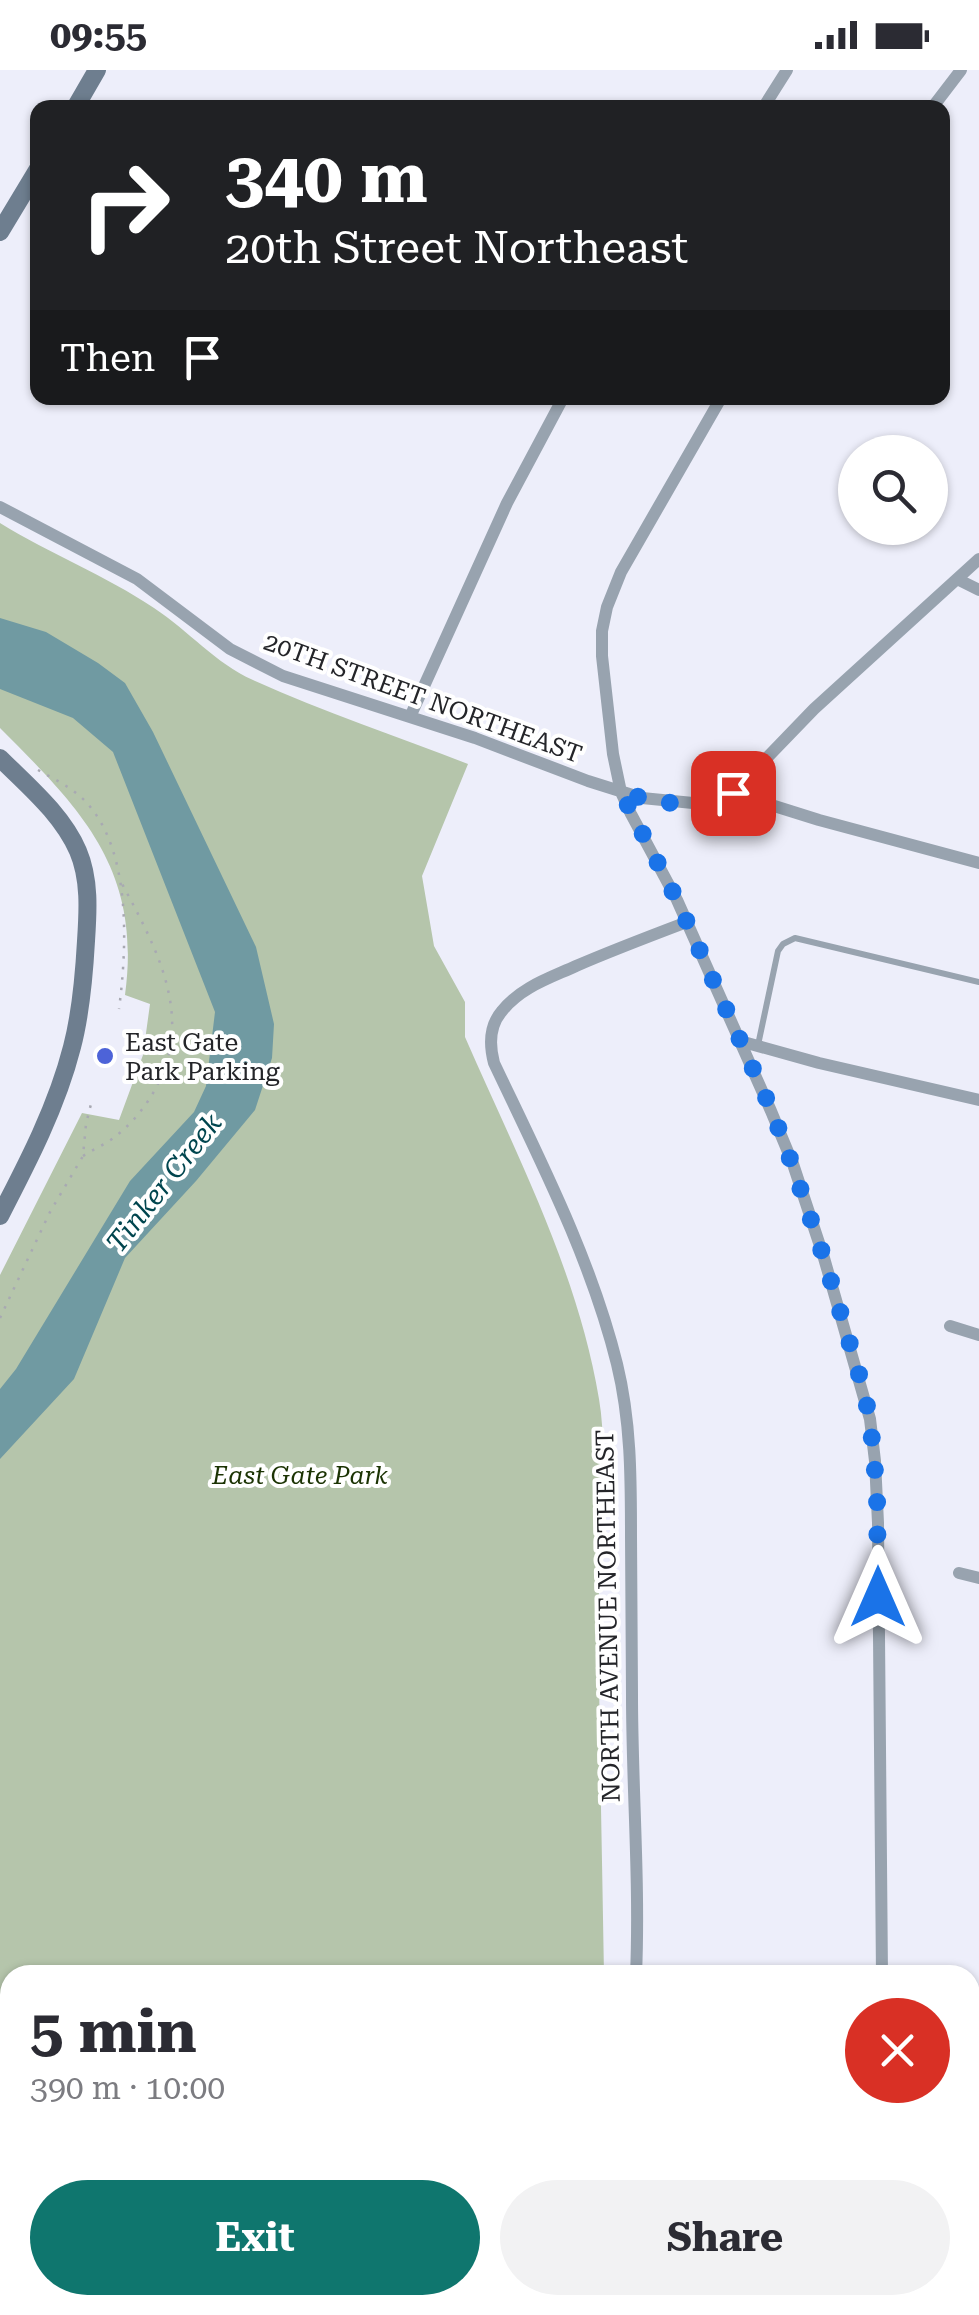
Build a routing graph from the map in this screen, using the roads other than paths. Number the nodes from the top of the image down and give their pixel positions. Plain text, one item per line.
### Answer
1 (97, 70) edge
2 (787, 70) edge
3 (960, 70) edge
4 (79, 100) edge
5 (768, 100) edge
6 (938, 100) edge
7 (30, 182) edge
8 (0, 232) edge
9 (558, 405) edge
10 (717, 405) edge
11 (0, 507) edge
12 (979, 560) edge
13 (957, 580) junction
14 (979, 590) edge
15 (410, 718) junction
16 (0, 758) edge
17 (621, 792) junction
18 (733, 793) junction
19 (979, 863) edge
20 (687, 922) junction
21 (979, 982) edge
22 (740, 1041) junction
23 (758, 1046) junction
24 (979, 1100) edge
25 (0, 1216) edge
26 (950, 1326) dead end
27 (979, 1335) edge
28 (959, 1573) dead end
29 (979, 1578) edge
30 (636, 1965) edge
31 (882, 1965) edge

1 - 4 street
2 - 5 street
3 - 6 street
7 - 8 street
9 - 15 street
10 - 17 street
11 - 15 street, 20TH STREET NORTHEAST
12 - 13 street
13 - 14 street
13 - 18 street
15 - 17 street, 20TH STREET NORTHEAST
16 - 25 street
17 - 18 street, 20TH STREET NORTHEAST
17 - 20 street
18 - 19 street, 20TH STREET NORTHEAST
20 - 22 street
20 - 30 street, NORTH AVENUE NORTHEAST
21 - 23 lane
22 - 23 street
22 - 31 street
23 - 24 street
26 - 27 street
28 - 29 street

